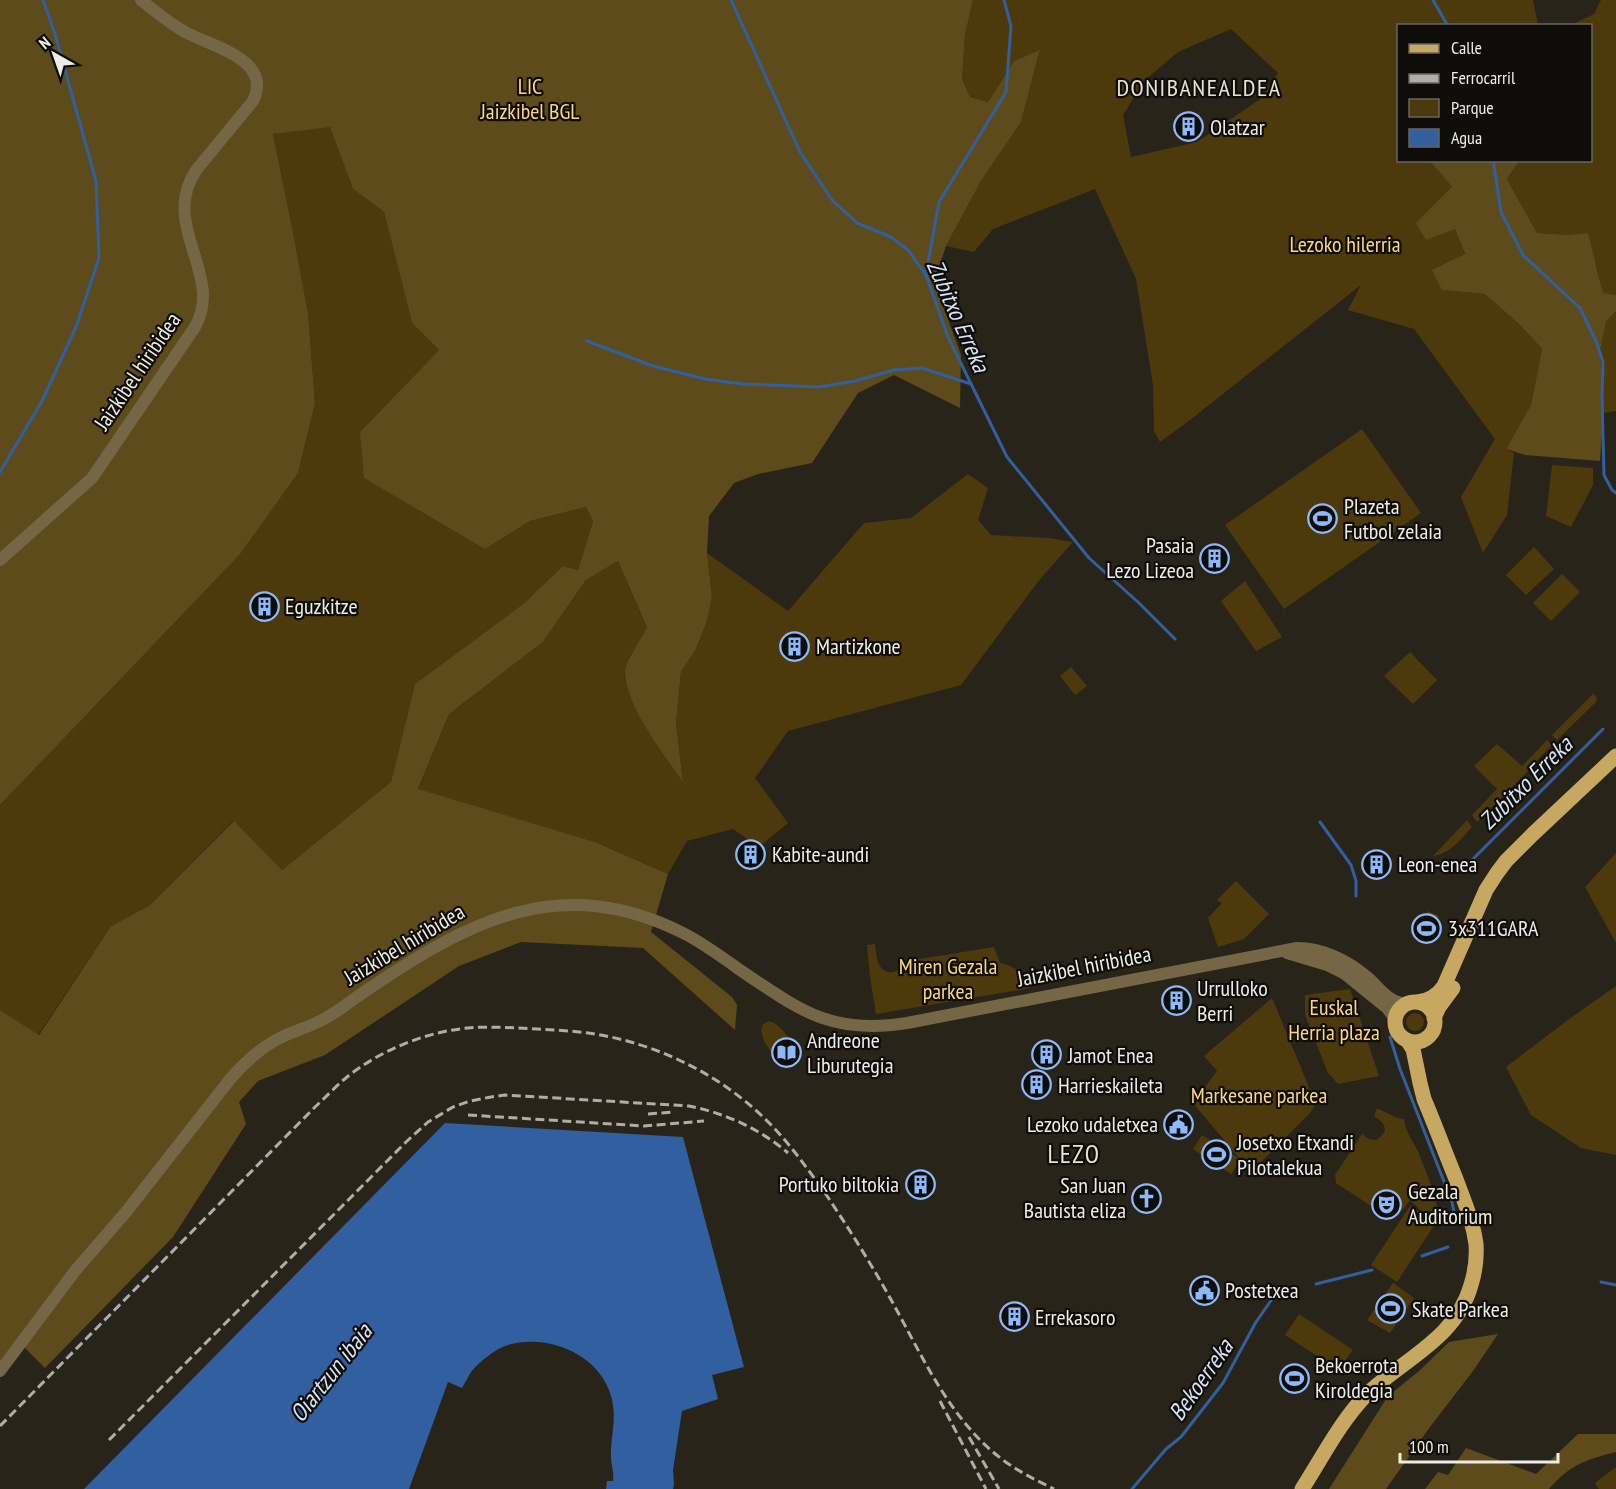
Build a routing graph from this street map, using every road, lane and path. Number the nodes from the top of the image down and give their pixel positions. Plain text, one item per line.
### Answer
1 (141, 0) edge
2 (0, 560) edge
3 (1616, 756) edge
4 (1517, 851) junction
5 (1280, 951) junction
6 (1412, 1003) junction
7 (1434, 1018) junction
8 (1395, 1019) junction
9 (1428, 1036) junction
10 (1407, 1040) junction
11 (1430, 1114) junction
12 (0, 1371) edge
13 (1302, 1489) edge

1 - 2 street, Jaizkibel hiribidea
3 - 4 main road
4 - 6 main road
4 - 7 main road
5 - 6 street, Jaizkibel hiribidea
5 - 8 street, Jaizkibel hiribidea
5 - 12 street, Jaizkibel hiribidea
6 - 7 main road
6 - 8 main road
7 - 9 main road
8 - 10 main road
9 - 10 main road
9 - 11 main road
10 - 11 main road
11 - 13 main road

